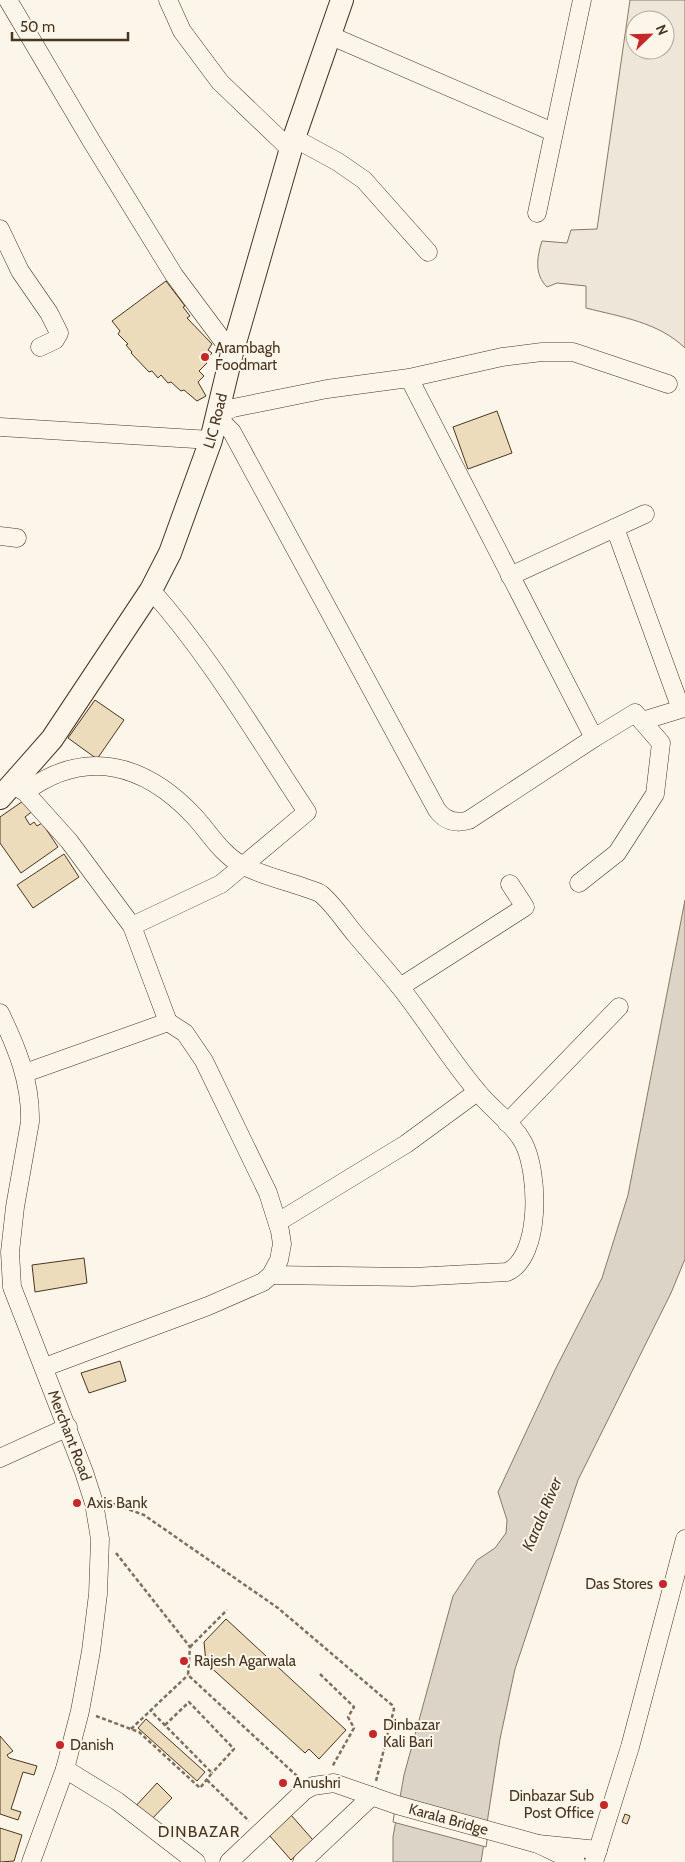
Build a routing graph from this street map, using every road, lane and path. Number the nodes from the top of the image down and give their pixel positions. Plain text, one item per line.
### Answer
1 (8, 0) edge
2 (168, 0) edge
3 (342, 0) edge
4 (582, 0) edge
5 (329, 35) junction
6 (553, 132) junction
7 (292, 144) junction
8 (537, 213) dead end
9 (0, 229) edge
10 (428, 252) dead end
11 (40, 347) dead end
12 (232, 353) junction
13 (409, 378) junction
14 (668, 384) dead end
15 (216, 416) junction
16 (0, 427) edge
17 (210, 440) junction
18 (645, 514) dead end
19 (615, 528) junction
20 (510, 576) junction
21 (151, 590) junction
22 (642, 721) junction
23 (594, 738) junction
24 (13, 792) edge
25 (242, 865) junction
26 (579, 883) dead end
27 (510, 884) dead end
28 (132, 926) junction
29 (400, 987) junction
30 (619, 1008) dead end
31 (0, 1013) edge
32 (168, 1022) junction
33 (25, 1073) junction
34 (477, 1092) junction
35 (507, 1123) junction
36 (278, 1222) junction
37 (6, 1265) edge
38 (271, 1275) junction
39 (45, 1367) junction
40 (68, 1427) junction
41 (0, 1458) edge
42 (94, 1503) junction
43 (100, 1539) junction
44 (685, 1539) edge
45 (682, 1561) edge
46 (685, 1578) edge
47 (227, 1610) dead end
48 (190, 1647) junction
49 (320, 1674) dead end
50 (188, 1675) junction
51 (150, 1710) junction
52 (80, 1711) junction
53 (165, 1725) junction
54 (131, 1730) junction
55 (635, 1747) junction
56 (65, 1769) junction
57 (212, 1773) junction
58 (207, 1780) junction
59 (316, 1786) junction
60 (372, 1796) junction
61 (261, 1833) junction
62 (538, 1844) junction
63 (599, 1858) edge
64 (32, 1862) edge
65 (196, 1862) edge
66 (229, 1862) edge
67 (302, 1862) edge
68 (576, 1862) edge

1 - 12 street
2 - 7 street
3 - 5 main road, LIC Road
4 - 6 street
5 - 6 street
5 - 7 main road, LIC Road
6 - 8 street
7 - 10 street
7 - 12 main road, LIC Road
9 - 11 street
12 - 15 main road, LIC Road
13 - 14 street
13 - 15 street
13 - 20 street
15 - 17 main road, LIC Road
15 - 23 street
16 - 17 street
17 - 21 main road, LIC Road
18 - 19 street
19 - 20 street
19 - 22 street
20 - 23 street
21 - 24 main road, LIC Road
21 - 25 street
22 - 23 street
22 - 26 street
24 - 25 street
24 - 28 street
25 - 28 street
25 - 29 street
27 - 29 street
28 - 32 street
29 - 34 street
30 - 35 street
31 - 33 street, Merchant Road
32 - 33 street
32 - 36 street
33 - 37 street, Merchant Road
34 - 35 street
34 - 36 street
35 - 38 street
36 - 38 street
37 - 39 street, Merchant Road
38 - 39 street
39 - 40 street, Merchant Road
40 - 41 street
40 - 42 street, Merchant Road
42 - 43 street, Merchant Road
42 - 60 path
43 - 48 path
43 - 52 street, Merchant Road
44 - 45 street
45 - 55 street
46 - 55 street
47 - 48 path
48 - 50 path
49 - 59 path
50 - 51 path
50 - 59 path
51 - 53 path
51 - 54 path
52 - 54 path
52 - 56 street, Merchant Road
53 - 57 path
53 - 57 path
54 - 58 path
55 - 63 street
56 - 64 street, Merchant Road
56 - 65 street
57 - 58 path
58 - 61 path
59 - 60 street, Karala Bridge
59 - 61 street
60 - 62 street, Karala Bridge
60 - 67 street
61 - 66 street
62 - 63 street
62 - 68 street

